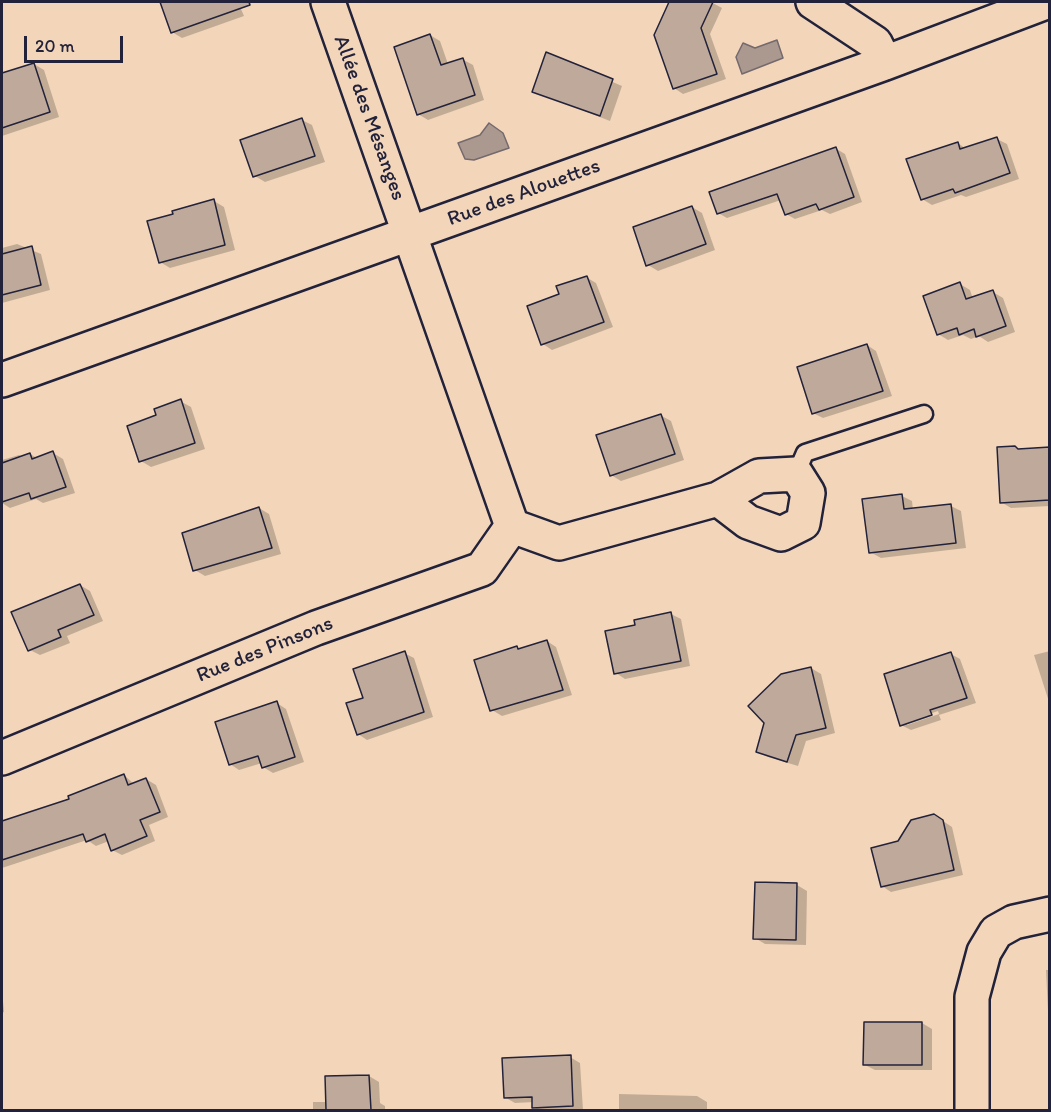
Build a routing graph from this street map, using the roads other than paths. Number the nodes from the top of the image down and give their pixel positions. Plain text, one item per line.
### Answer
1 (328, 2) edge
2 (813, 2) edge
3 (1046, 2) edge
4 (885, 63) junction
5 (411, 234) junction
6 (2, 380) edge
7 (924, 414) dead end
8 (796, 474) junction
9 (718, 499) junction
10 (512, 526) junction
11 (2, 758) edge
12 (1050, 914) edge
13 (972, 1110) edge

1 - 5 street, Allée des Mésanges
2 - 4 street
3 - 4 street, Rue des Alouettes
4 - 5 street, Rue des Alouettes
5 - 6 street, Rue des Alouettes
5 - 10 street
7 - 8 lane
8 - 9 street
8 - 9 street
9 - 10 street
10 - 11 street, Rue des Pinsons
12 - 13 street

